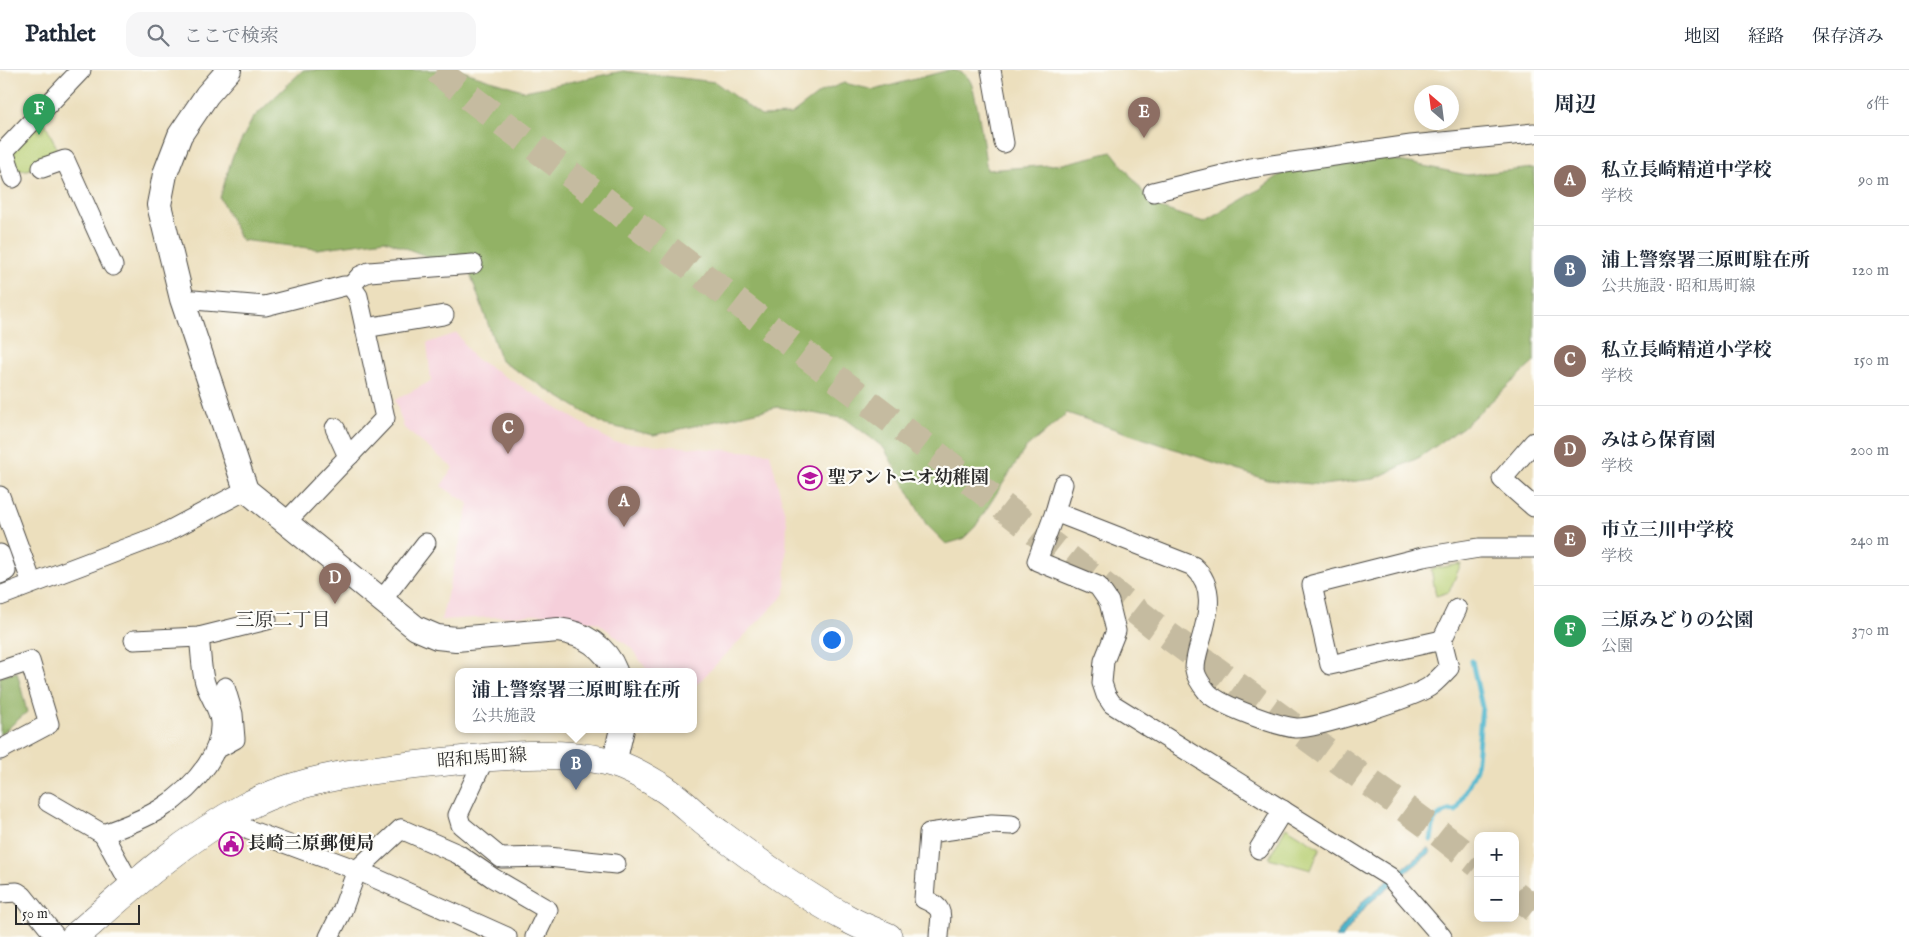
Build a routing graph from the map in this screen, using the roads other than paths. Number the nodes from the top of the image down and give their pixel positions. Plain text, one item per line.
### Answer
1 (81, 70) edge
2 (229, 70) edge
3 (992, 70) edge
4 (1534, 133) edge
5 (1004, 143) dead end
6 (2, 150) edge
7 (42, 168) dead end
8 (13, 178) dead end
9 (1153, 192) dead end
10 (473, 264) dead end
11 (113, 266) dead end
12 (351, 286) junction
13 (182, 299) junction
14 (444, 315) dead end
15 (365, 328) junction
16 (335, 428) dead end
17 (1534, 442) edge
18 (350, 455) junction
19 (1063, 484) dead end
20 (246, 490) junction
21 (0, 496) edge
22 (1534, 508) edge
23 (1055, 512) junction
24 (287, 522) junction
25 (426, 543) dead end
26 (1534, 548) edge
27 (0, 554) edge
28 (0, 574) edge
29 (32, 583) junction
30 (0, 596) edge
31 (382, 600) junction
32 (1457, 609) dead end
33 (267, 620) dead end
34 (199, 637) junction
35 (134, 640) dead end
36 (1442, 640) junction
37 (613, 668) edge
38 (0, 671) edge
39 (225, 687) dead end
40 (621, 733) edge
41 (0, 750) edge
42 (215, 750) junction
43 (485, 757) junction
44 (614, 763) junction
45 (48, 802) dead end
46 (1283, 810) junction
47 (226, 817) junction
48 (1012, 825) dead end
49 (103, 834) junction
50 (1259, 850) dead end
51 (616, 864) dead end
52 (357, 870) junction
53 (132, 887) junction
54 (0, 893) edge
55 (56, 937) edge
56 (75, 937) edge
57 (329, 937) edge
58 (507, 937) edge
59 (535, 937) edge
60 (888, 937) edge
61 (939, 937) edge
62 (1442, 937) edge

1 - 6 street
2 - 13 street
3 - 5 street
4 - 9 street
6 - 8 street
7 - 11 street
10 - 12 street
12 - 13 street
12 - 15 street
13 - 20 street
14 - 15 street
15 - 18 street
16 - 18 street
17 - 22 street
18 - 24 street
19 - 23 street
20 - 24 street
20 - 29 street
21 - 29 street
23 - 36 street
23 - 46 street
24 - 31 street
25 - 31 street
26 - 36 street
27 - 28 street
29 - 30 street
31 - 37 street
32 - 36 street
33 - 34 street
34 - 35 street
34 - 42 street
38 - 41 street
39 - 42 street
40 - 44 street
42 - 49 street
43 - 44 main road, 昭和馬町線
43 - 47 main road, 昭和馬町線
43 - 51 street
44 - 60 main road, 昭和馬町線
45 - 49 street
46 - 50 street
46 - 62 street
47 - 52 street
47 - 53 main road, 昭和馬町線
48 - 61 street
49 - 53 street
52 - 57 street
52 - 58 street
52 - 59 street
53 - 56 main road, 昭和馬町線
54 - 55 street

